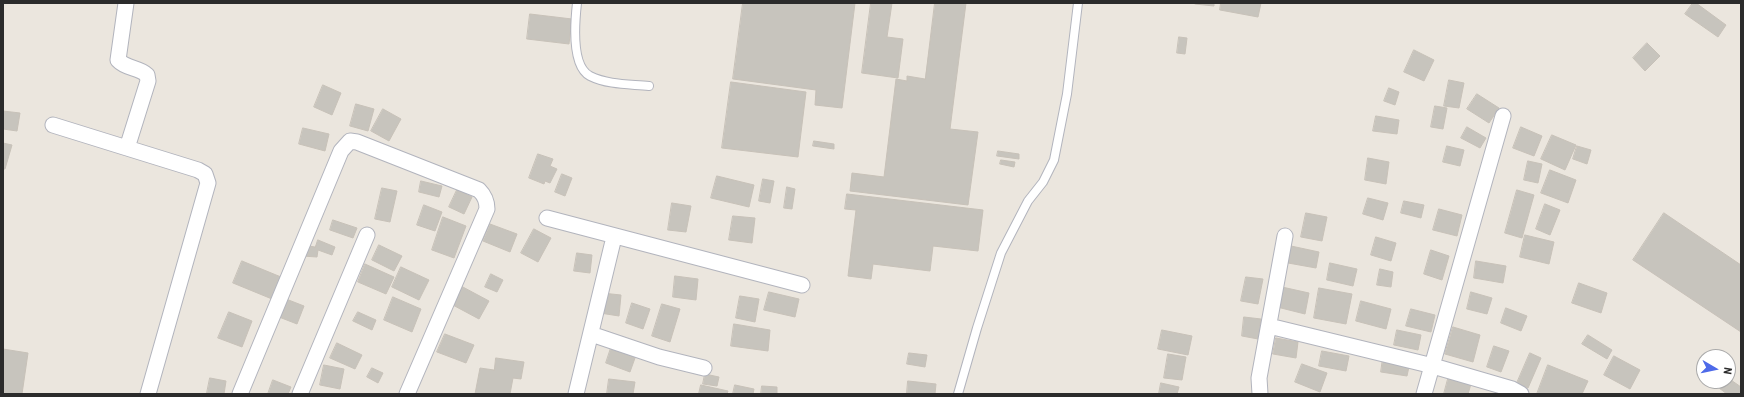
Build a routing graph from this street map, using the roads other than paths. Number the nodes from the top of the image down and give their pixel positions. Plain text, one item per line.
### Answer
1 (126, 3) edge
2 (577, 3) edge
3 (1078, 3) edge
4 (649, 86) dead end
5 (1503, 116) dead end
6 (53, 125) dead end
7 (127, 148) junction
8 (547, 218) dead end
9 (368, 235) dead end
10 (1285, 236) dead end
11 (614, 237) junction
12 (802, 285) dead end
13 (1268, 326) junction
14 (590, 334) junction
15 (1433, 366) junction
16 (704, 368) dead end
17 (148, 394) edge
18 (240, 394) edge
19 (300, 394) edge
20 (407, 394) edge
21 (576, 394) edge
22 (958, 394) edge
23 (1260, 394) edge
24 (1424, 394) edge
25 (1521, 394) edge

1 - 7 street
2 - 4 lane
3 - 22 lane
5 - 15 street
6 - 7 street
7 - 17 street
8 - 11 street
9 - 19 street
10 - 13 street
11 - 12 street
11 - 14 street
13 - 15 street
13 - 23 street
14 - 16 street
14 - 21 street
15 - 24 street
15 - 25 street
18 - 20 street

